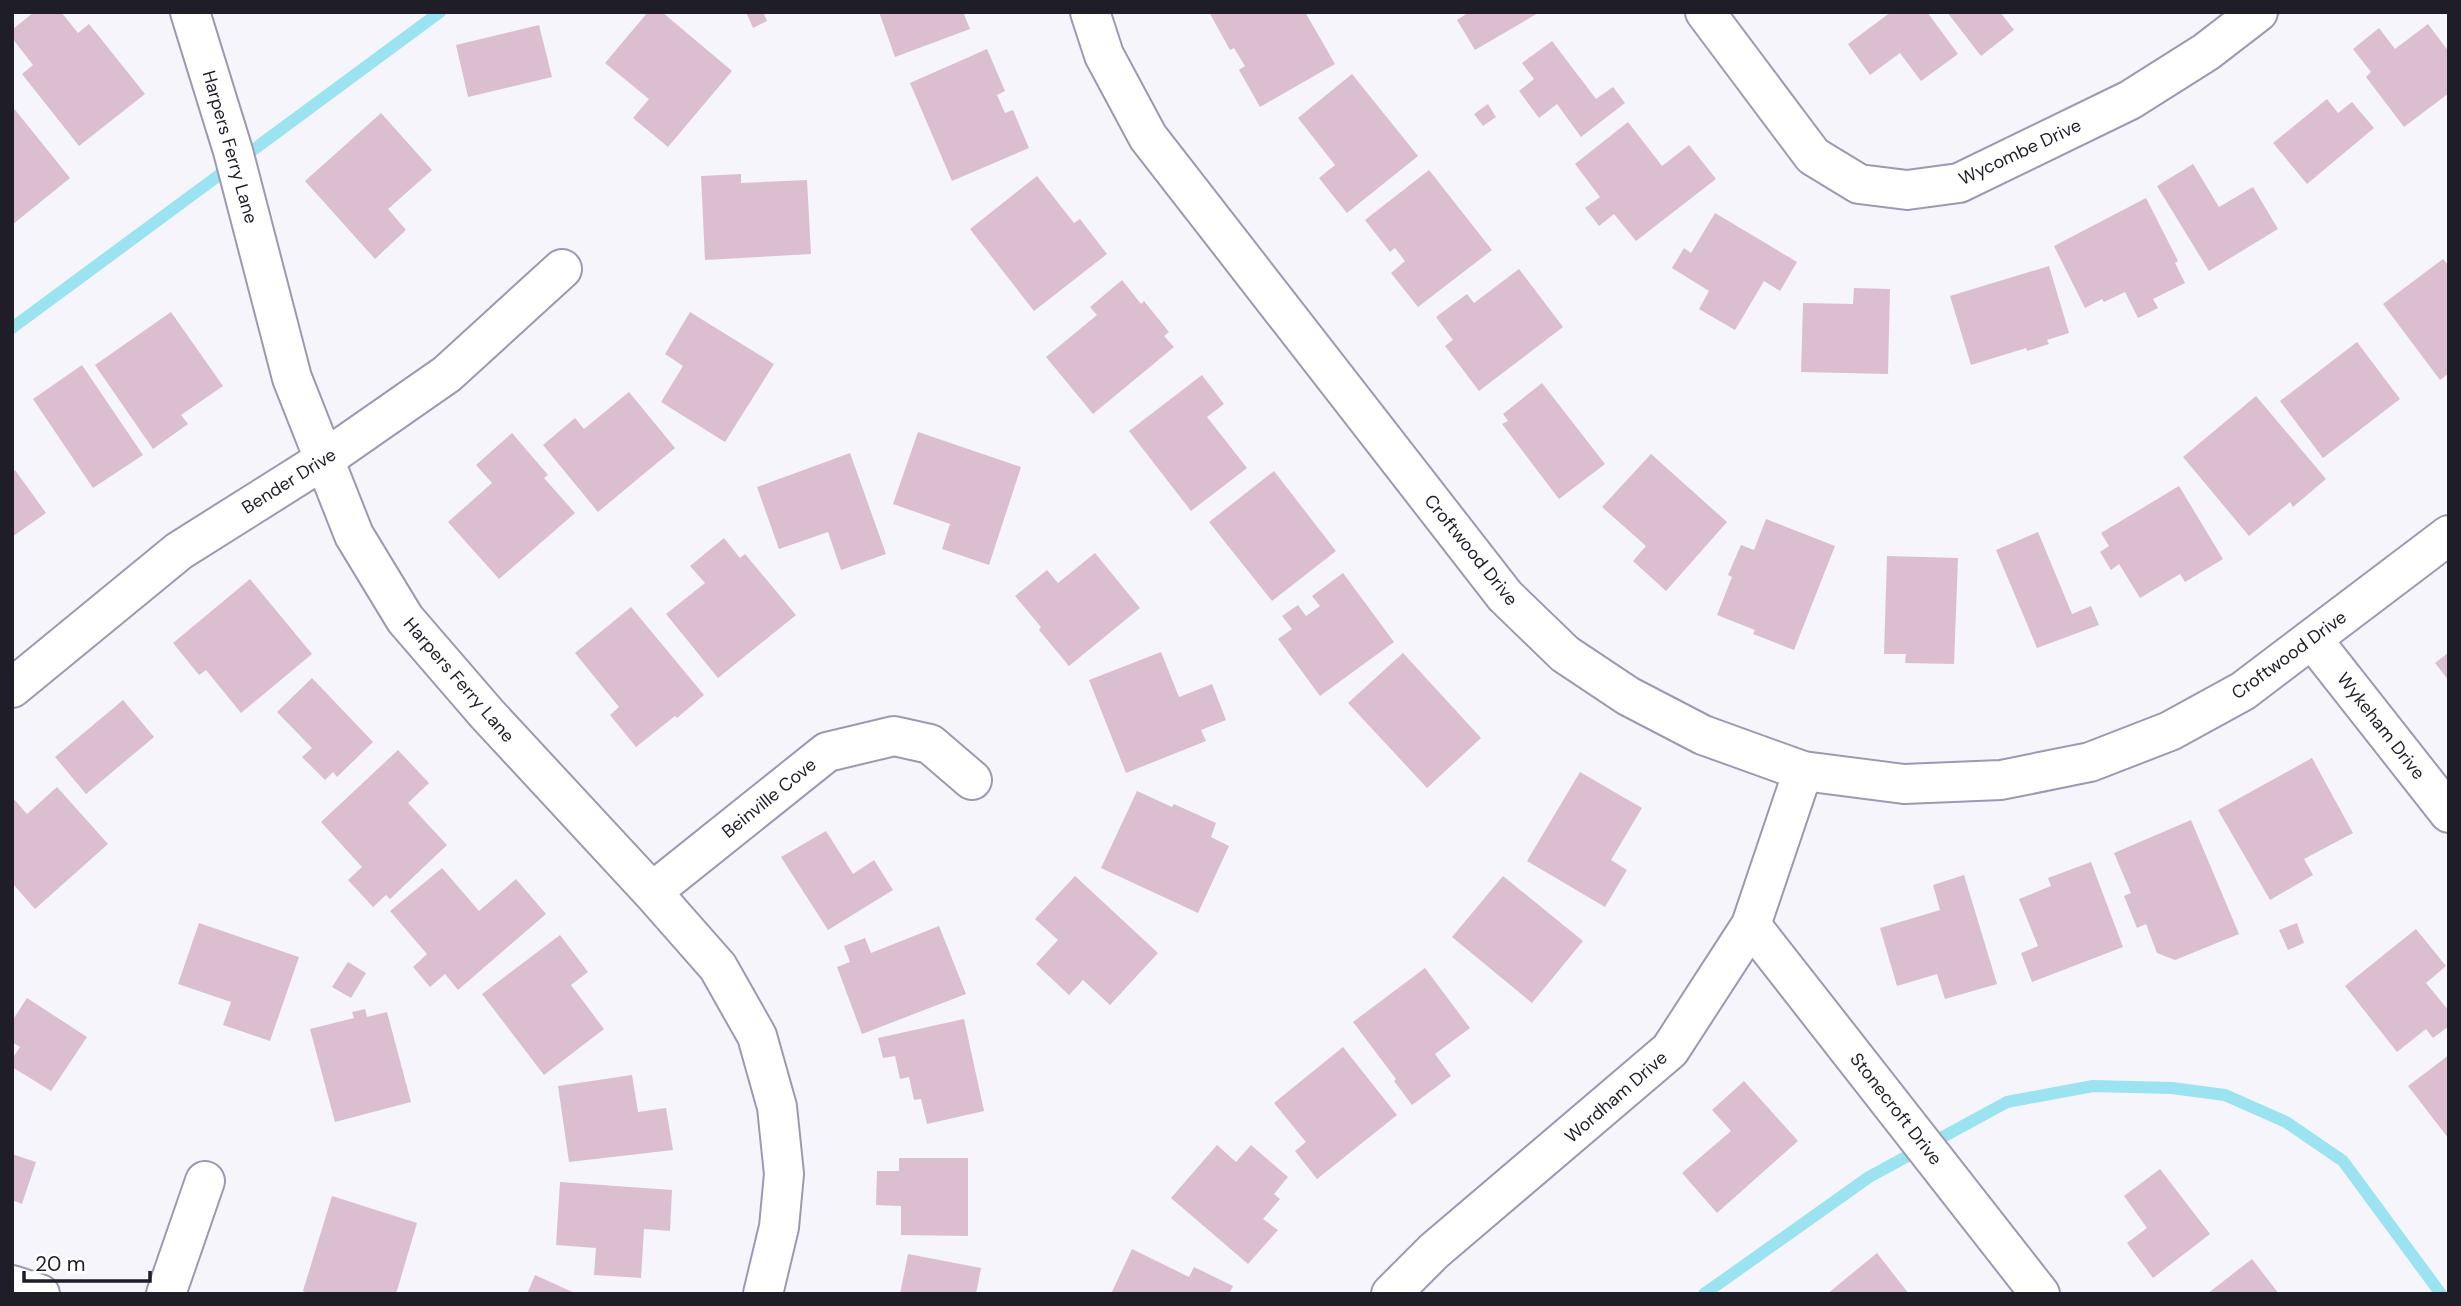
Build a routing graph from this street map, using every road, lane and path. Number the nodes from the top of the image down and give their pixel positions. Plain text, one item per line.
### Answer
1 (190, 12) edge
2 (1090, 12) edge
3 (1705, 12) edge
4 (2258, 12) edge
5 (562, 269) dead end
6 (325, 459) junction
7 (2449, 535) edge
8 (2312, 639) junction
9 (12, 688) edge
10 (1802, 771) junction
11 (972, 780) dead end
12 (2449, 813) edge
13 (652, 892) junction
14 (1751, 925) junction
15 (205, 1181) dead end
16 (12, 1285) edge
17 (40, 1294) edge
18 (166, 1294) edge
19 (763, 1294) edge
20 (1391, 1294) edge
21 (2040, 1294) edge

1 - 6 street, Harpers Ferry Lane
2 - 10 street, Croftwood Drive
3 - 4 street, Wycombe Drive
5 - 6 street, Bender Drive
6 - 9 street, Bender Drive
6 - 13 street, Harpers Ferry Lane
7 - 8 street, Croftwood Drive
8 - 10 street, Croftwood Drive
8 - 12 street, Wykeham Drive
10 - 14 street, Wordham Drive
11 - 13 street, Beinville Cove
13 - 19 street, Harpers Ferry Lane
14 - 20 street, Wordham Drive
14 - 21 street, Stonecroft Drive
15 - 18 street
16 - 17 street

